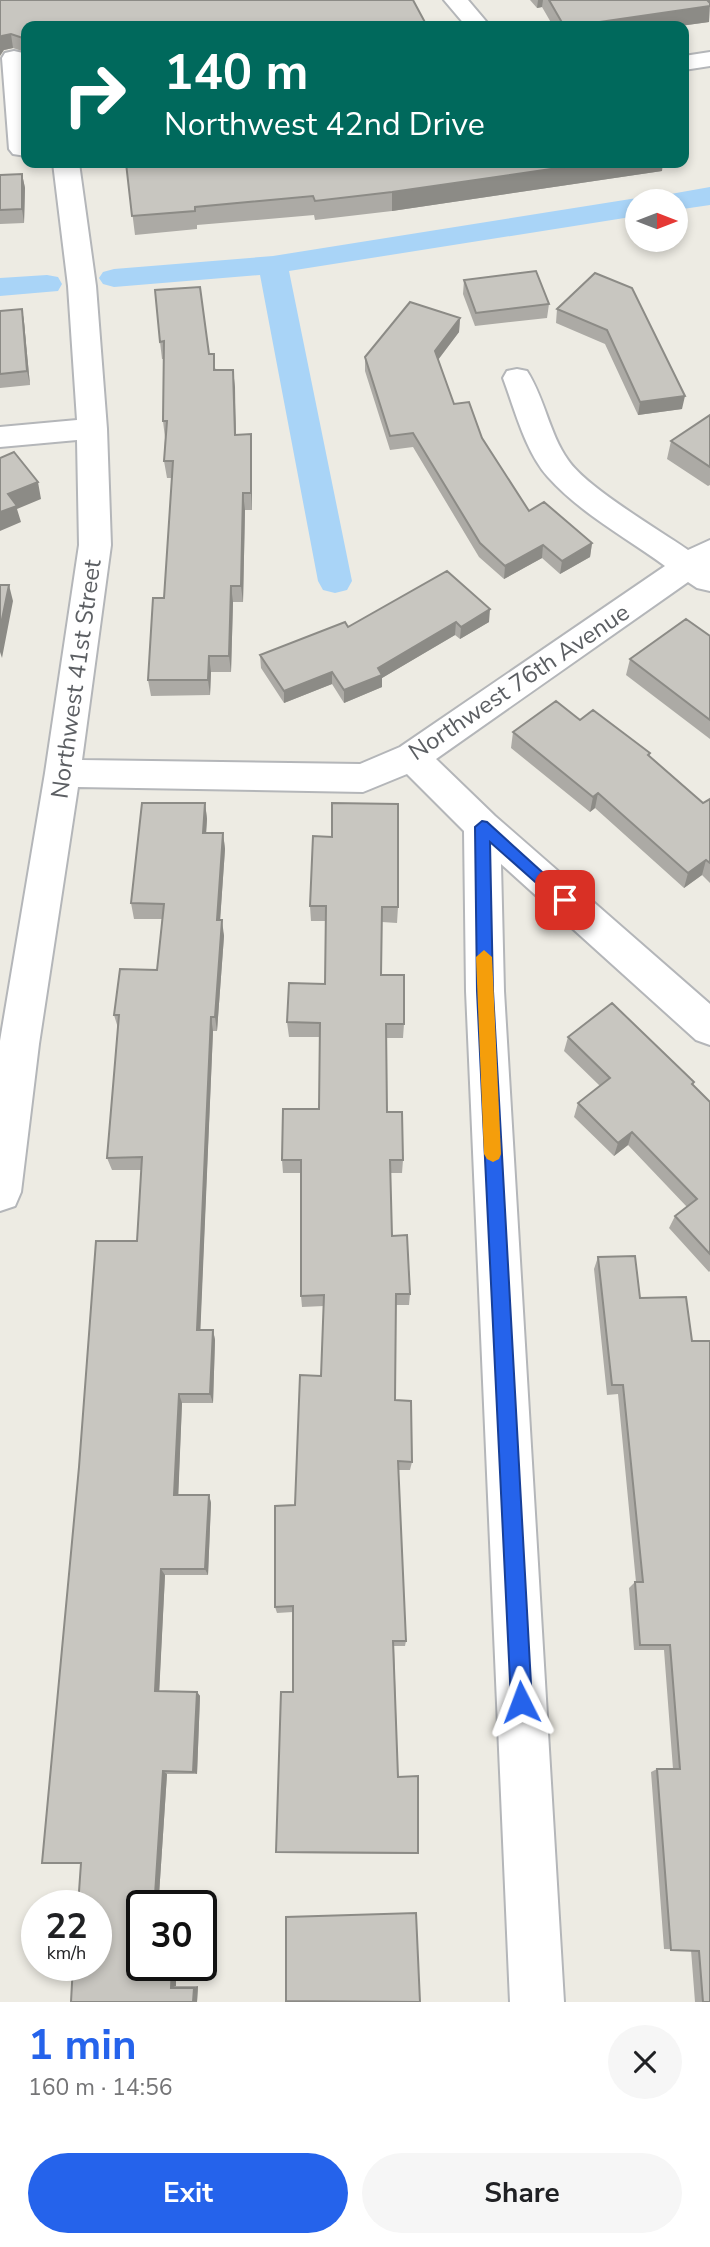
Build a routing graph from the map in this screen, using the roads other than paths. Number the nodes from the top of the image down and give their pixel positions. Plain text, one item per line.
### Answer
1 (456, 0) edge
2 (474, 21) edge
3 (14, 58) dead end
4 (710, 59) edge
5 (689, 62) edge
6 (16, 149) edge
7 (67, 168) edge
8 (517, 378) dead end
9 (92, 429) junction
10 (0, 437) edge
11 (703, 566) edge
12 (412, 757) junction
13 (63, 773) junction
14 (482, 827) junction
15 (710, 1028) edge
16 (9, 1043) edge
17 (0, 1192) edge
18 (537, 2002) edge

1 - 2 street
3 - 6 street
4 - 5 street
7 - 9 street, Northwest 41st Street
8 - 11 street
9 - 10 street
9 - 13 street, Northwest 41st Street
11 - 12 street, Northwest 76th Avenue
12 - 13 street, Northwest 76th Avenue
12 - 14 street
13 - 16 street, Northwest 41st Street
14 - 15 street
14 - 18 street
16 - 17 street, Northwest 41st Street

